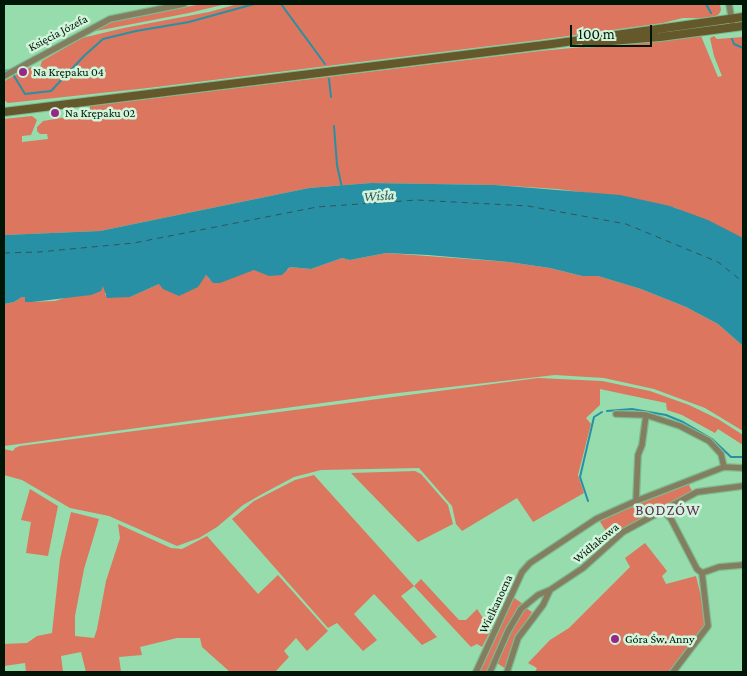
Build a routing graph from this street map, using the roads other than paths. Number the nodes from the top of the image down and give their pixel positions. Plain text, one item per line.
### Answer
1 (184, 4) edge
2 (729, 4) edge
3 (743, 18) edge
4 (732, 23) junction
5 (743, 26) edge
6 (552, 44) junction
7 (4, 76) edge
8 (4, 112) edge
9 (616, 414) dead end
10 (646, 415) junction
11 (724, 467) junction
12 (743, 468) edge
13 (743, 486) edge
14 (636, 501) junction
15 (662, 509) junction
16 (596, 520) joint
17 (743, 565) edge
18 (702, 573) junction
19 (550, 590) junction
20 (476, 672) edge
21 (490, 672) edge
22 (507, 672) edge
23 (672, 672) edge

1 - 7 street, Księcia Józefa
2 - 4 street
3 - 4 main road
4 - 5 main road
4 - 6 main road
4 - 6 main road
6 - 8 main road
9 - 10 street
10 - 11 street
10 - 14 street
11 - 12 street, Widłakowa
11 - 14 street, Widłakowa
13 - 15 street, Widłakowa
14 - 16 street, Widłakowa
15 - 18 street
15 - 19 street, Widłakowa
16 - 20 street, Wielkanocna
17 - 18 street
18 - 23 street
19 - 21 street, Wielkanocna
19 - 22 street, Widłakowa

